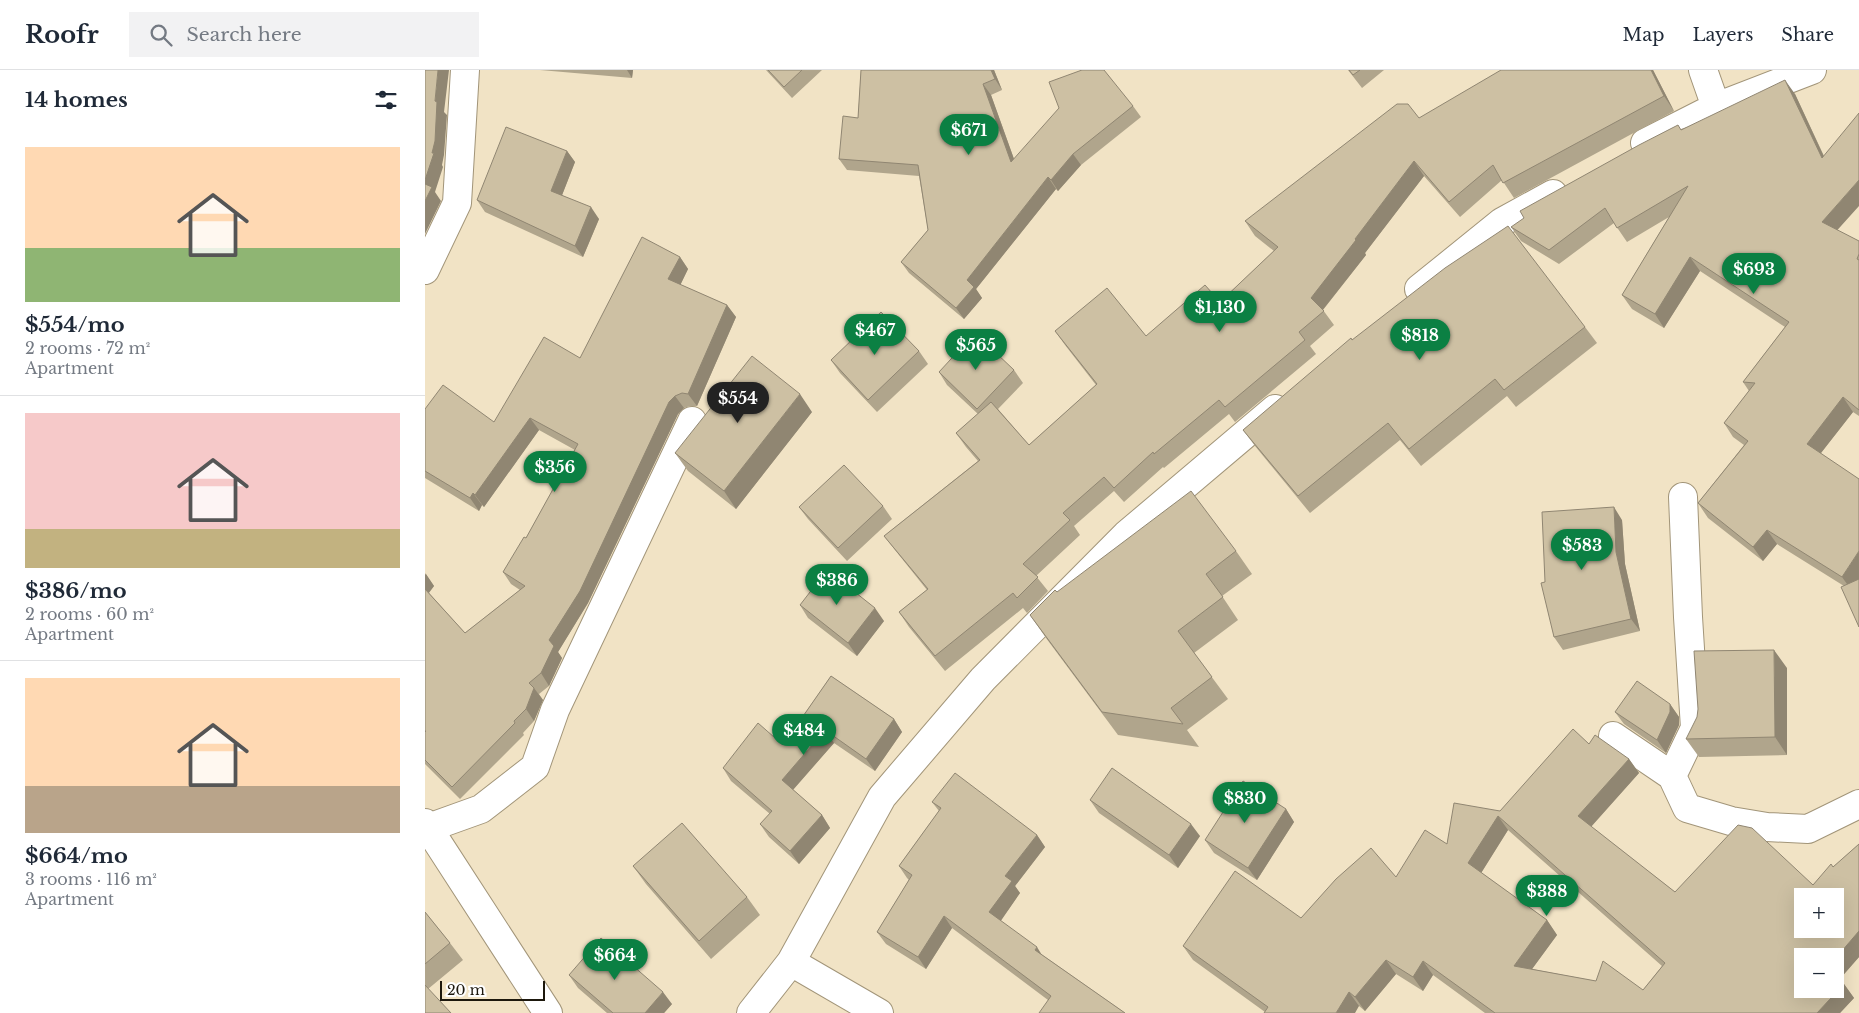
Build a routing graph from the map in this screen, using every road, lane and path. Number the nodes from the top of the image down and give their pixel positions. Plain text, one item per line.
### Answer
1 (465, 70) edge
2 (1703, 70) edge
3 (1812, 70) edge
4 (1716, 107) junction
5 (1626, 154) edge
6 (1576, 182) edge
7 (425, 270) edge
8 (1403, 302) edge
9 (1290, 396) edge
10 (692, 422) dead end
11 (1683, 497) dead end
12 (1613, 736) dead end
13 (1672, 776) junction
14 (1859, 804) edge
15 (427, 825) edge
16 (791, 962) junction
17 (548, 1013) edge
18 (751, 1013) edge
19 (879, 1013) edge

1 - 7 street
2 - 4 street
3 - 4 street
4 - 5 street
6 - 8 street
9 - 16 street
10 - 15 street
11 - 13 street
12 - 13 street
13 - 14 street
15 - 17 street
16 - 18 street
16 - 19 street

